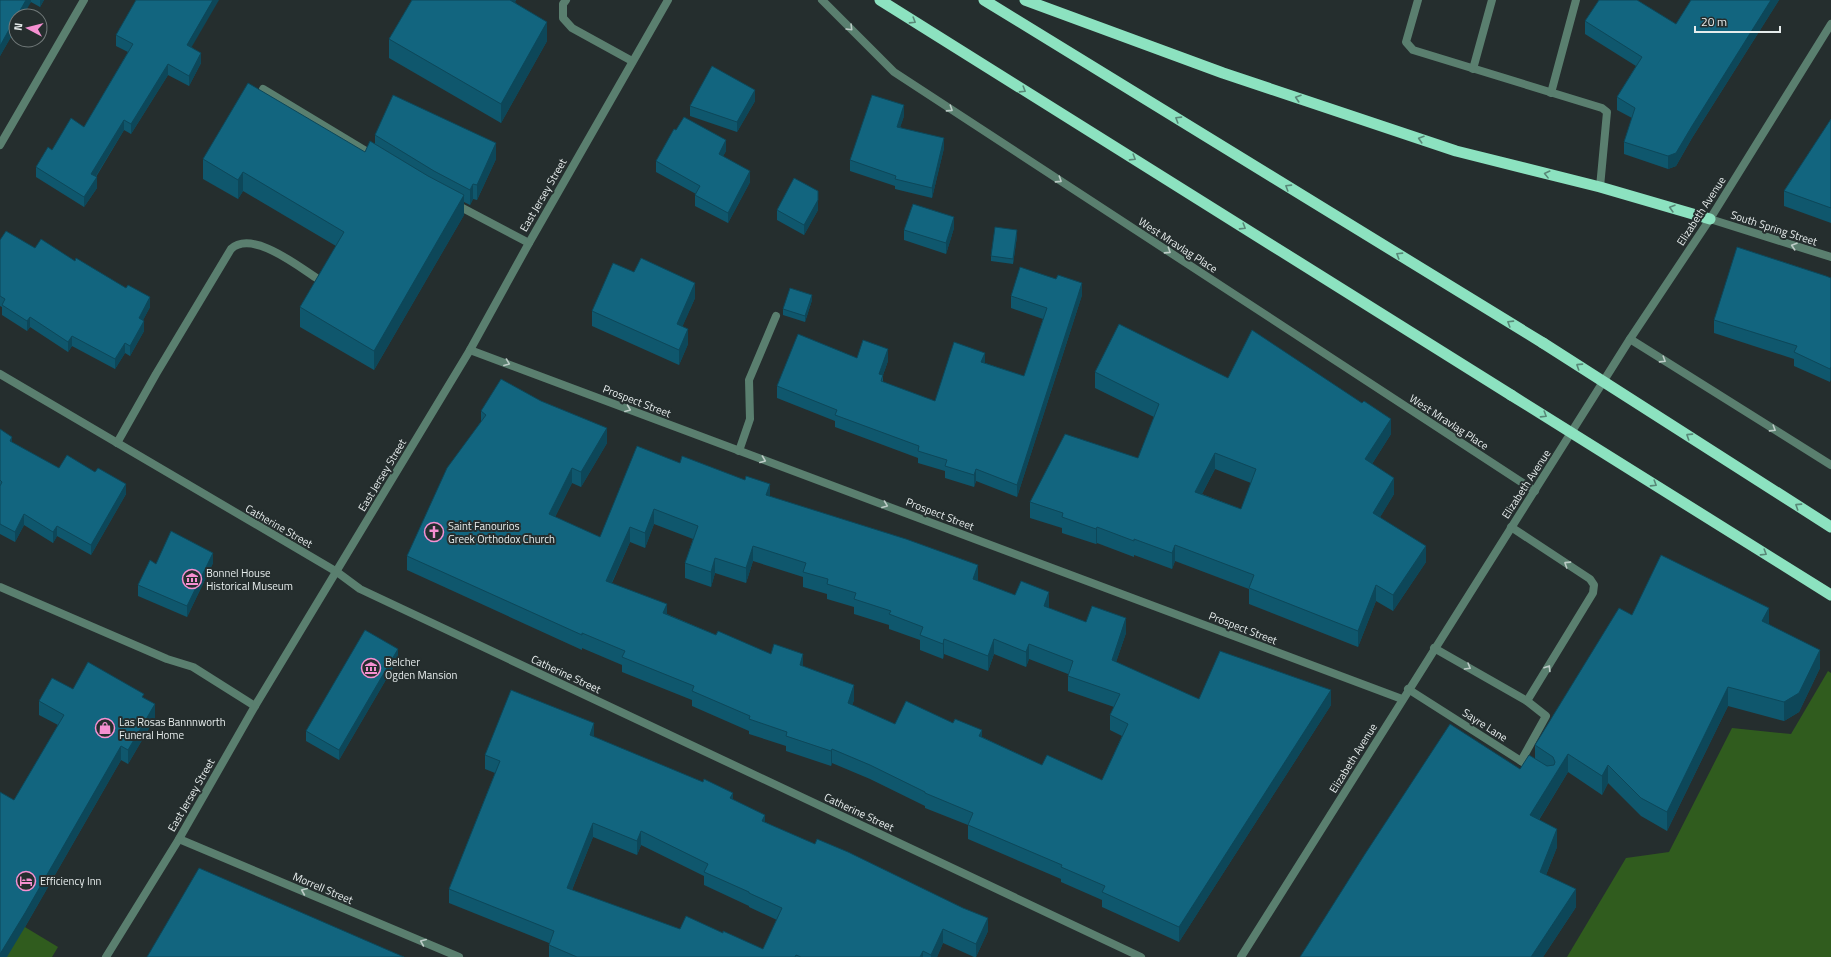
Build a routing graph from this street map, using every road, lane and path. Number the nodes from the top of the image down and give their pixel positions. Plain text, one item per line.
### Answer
1 (84, 0) edge
2 (566, 0) edge
3 (668, 0) edge
4 (822, 0) edge
5 (880, 0) edge
6 (984, 0) edge
7 (1025, 0) edge
8 (1418, 0) edge
9 (1492, 0) edge
10 (1576, 0) edge
11 (1831, 24) edge
12 (632, 61) junction
13 (1473, 68) junction
14 (263, 89) dead end
15 (1551, 93) junction
16 (0, 145) edge
17 (384, 162) edge
18 (1600, 187) junction
19 (449, 201) edge
20 (1710, 219) junction
21 (529, 243) junction
22 (1831, 257) edge
23 (318, 279) edge
24 (776, 316) dead end
25 (1630, 339) junction
26 (470, 350) junction
27 (0, 374) edge
28 (117, 443) junction
29 (739, 451) junction
30 (1831, 465) edge
31 (1535, 491) junction
32 (1511, 527) junction
33 (1831, 527) edge
34 (337, 572) junction
35 (0, 587) edge
36 (1831, 595) edge
37 (1434, 648) junction
38 (1408, 689) junction
39 (1402, 699) junction
40 (1527, 701) junction
41 (255, 706) junction
42 (1521, 761) junction
43 (1538, 772) edge
44 (179, 839) junction
45 (106, 957) edge
46 (459, 957) edge
47 (1141, 957) edge
48 (1241, 957) edge

1 - 16 street
2 - 12 street
3 - 12 street, East Jersey Street
4 -> 31 street, West Mravlag Place
5 -> 36 highway, bridge
33 -> 6 highway, bridge
18 -> 7 highway
8 - 13 street
9 - 13 street
10 - 15 street
11 - 20 street, Elizabeth Avenue
12 - 21 street, East Jersey Street
13 - 15 street
14 - 17 street
15 - 18 street
20 -> 18 highway
19 - 21 street
22 -> 20 street, South Spring Street
20 - 25 street, Elizabeth Avenue
21 - 26 street, East Jersey Street
23 - 28 street
24 - 29 street
25 -> 30 street
25 - 31 street, Elizabeth Avenue
26 -> 29 street, Prospect Street
26 - 34 street, East Jersey Street
27 - 28 street, Catherine Street
28 - 34 street, Catherine Street
29 -> 39 street, Prospect Street
31 - 32 street, Elizabeth Avenue
32 - 37 street, Elizabeth Avenue
40 -> 32 street
34 - 41 street, East Jersey Street
34 - 47 street, Catherine Street
35 - 41 street
37 - 38 street, Elizabeth Avenue
37 -> 40 street
38 - 39 street, Elizabeth Avenue
38 - 42 street, Sayre Lane
39 - 48 street, Elizabeth Avenue
40 - 42 street
41 - 44 street, East Jersey Street
42 - 43 street, Sayre Lane
44 - 45 street, East Jersey Street
46 -> 44 street, Morrell Street

